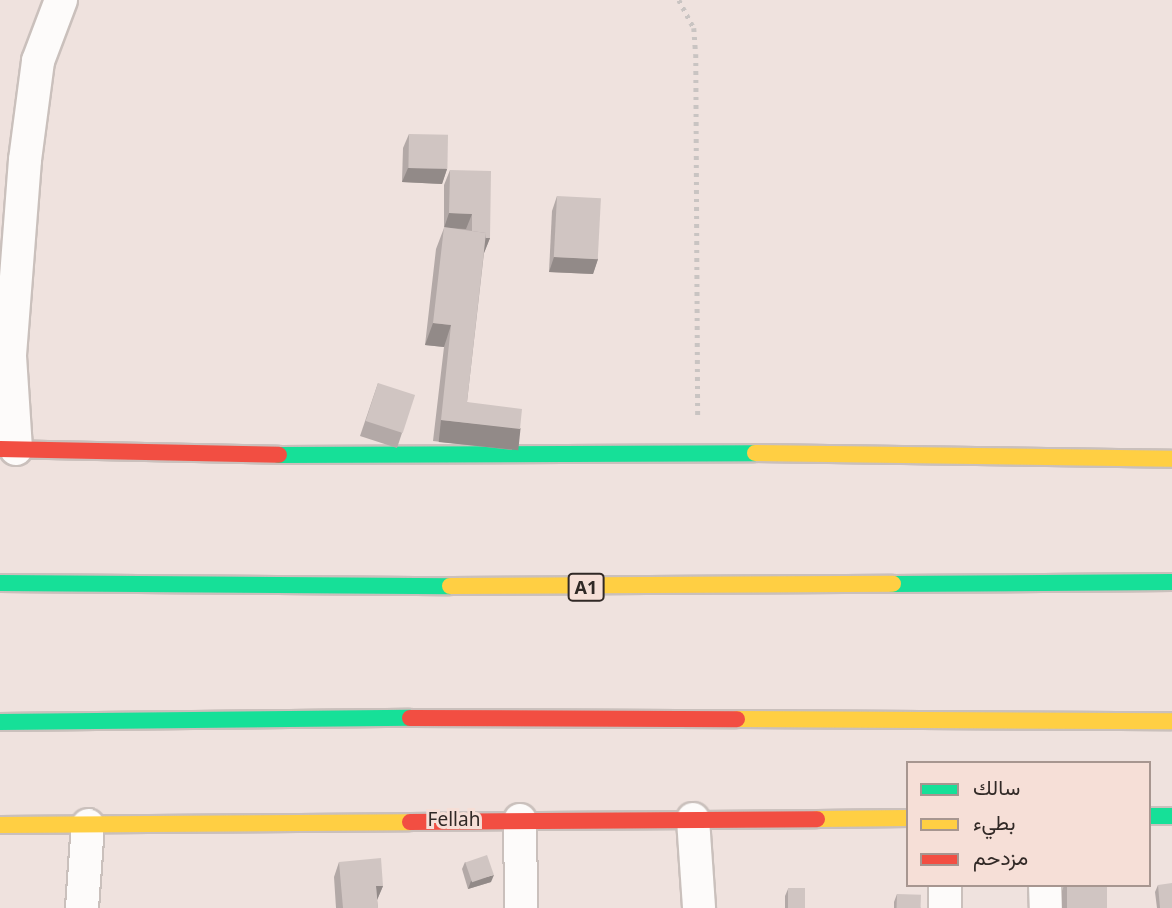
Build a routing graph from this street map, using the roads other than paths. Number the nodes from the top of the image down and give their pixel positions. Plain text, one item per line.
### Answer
1 (61, 0) edge
2 (8, 449) edge
3 (1172, 459) edge
4 (1172, 582) edge
5 (0, 583) edge
6 (1172, 721) edge
7 (0, 722) edge
8 (1151, 816) edge
9 (1172, 816) edge
10 (906, 818) edge
11 (693, 819) junction
12 (520, 820) junction
13 (0, 825) edge
14 (88, 825) junction
15 (945, 887) edge
16 (1045, 887) edge
17 (82, 908) edge
18 (521, 908) edge
19 (699, 908) edge
20 (945, 908) edge
21 (1046, 908) edge

1 - 2 street
2 - 3 main road
4 - 5 main road, A1
6 - 7 main road
8 - 9 main road
10 - 11 main road, Fellah
11 - 12 main road, Fellah
11 - 19 street
12 - 14 main road, Fellah
12 - 18 street
13 - 14 main road, Fellah
14 - 17 street
15 - 20 street
16 - 21 street

